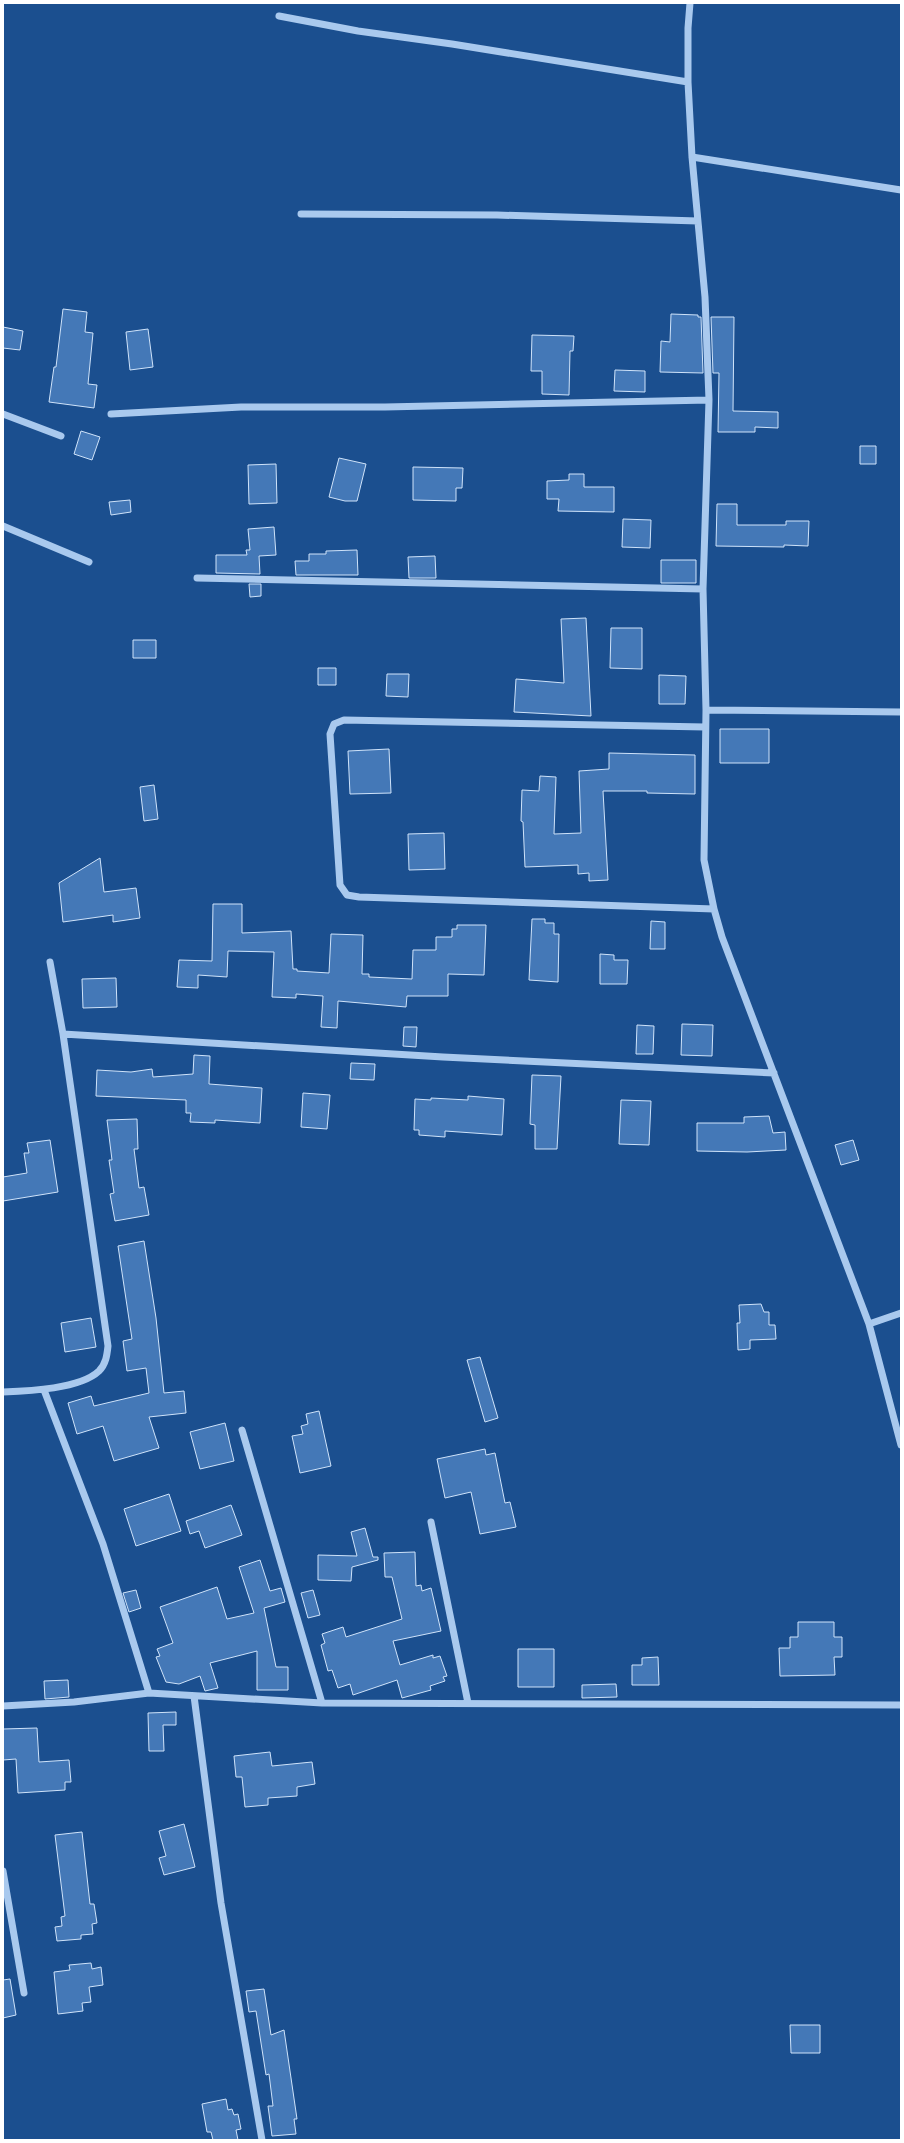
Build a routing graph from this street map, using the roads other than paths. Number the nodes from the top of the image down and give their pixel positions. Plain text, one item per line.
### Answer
1 (690, 3) edge
2 (279, 16) dead end
3 (688, 82) junction
4 (692, 157) junction
5 (901, 190) edge
6 (301, 214) dead end
7 (698, 221) junction
8 (710, 400) junction
9 (3, 414) edge
10 (111, 414) dead end
11 (61, 436) dead end
12 (3, 526) edge
13 (89, 562) dead end
14 (197, 578) dead end
15 (703, 588) junction
16 (706, 710) junction
17 (901, 712) edge
18 (705, 727) junction
19 (714, 909) junction
20 (50, 962) dead end
21 (63, 1034) junction
22 (774, 1073) junction
23 (901, 1313) edge
24 (869, 1324) junction
25 (44, 1390) junction
26 (3, 1392) edge
27 (242, 1430) dead end
28 (901, 1443) edge
29 (431, 1522) dead end
30 (149, 1693) junction
31 (194, 1696) junction
32 (322, 1703) junction
33 (468, 1703) junction
34 (901, 1705) edge
35 (3, 1706) edge
36 (3, 1871) edge
37 (24, 1993) dead end
38 (262, 2140) edge

1 - 3 street
2 - 3 street
3 - 4 street
4 - 5 street
4 - 7 street
6 - 7 street
7 - 8 street
8 - 10 street
8 - 15 street
9 - 11 street
12 - 13 street
14 - 15 street
15 - 16 street
16 - 17 street
16 - 18 street
18 - 19 street
18 - 19 street
19 - 22 street
20 - 21 street
21 - 22 street
21 - 25 street
22 - 24 street
23 - 24 street
24 - 28 street
25 - 26 street
25 - 30 street
27 - 32 street
29 - 33 street
30 - 31 street
30 - 35 street
31 - 32 street
31 - 38 street
32 - 33 street
33 - 34 street
36 - 37 street

